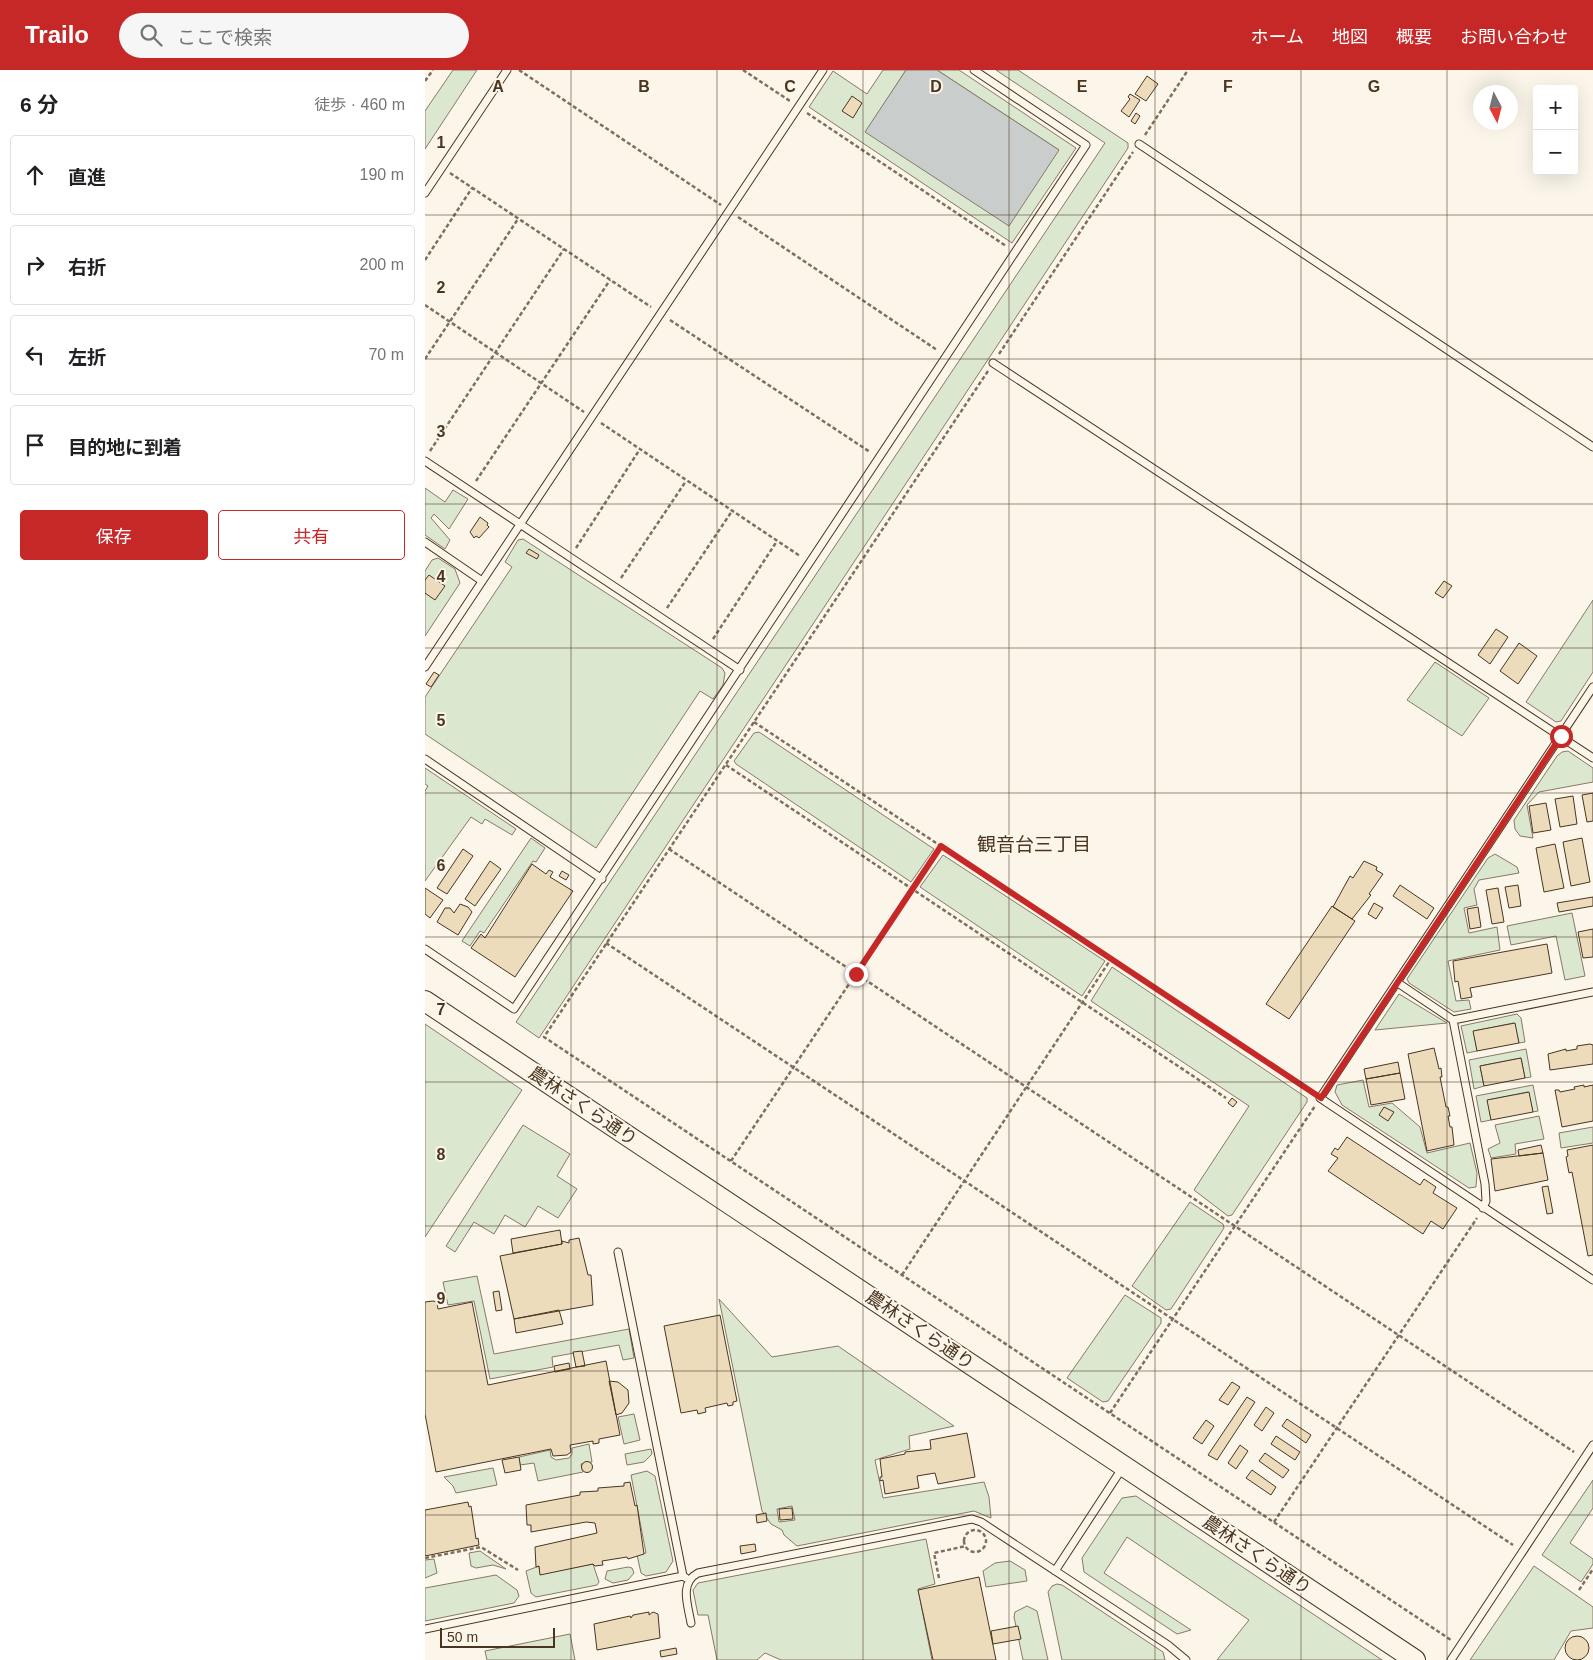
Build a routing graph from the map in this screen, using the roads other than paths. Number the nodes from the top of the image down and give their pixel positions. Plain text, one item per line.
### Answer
1 (507, 70) edge
2 (823, 70) edge
3 (974, 70) edge
4 (1139, 144) road end
5 (425, 193) edge
6 (993, 363) road end
7 (1593, 447) edge
8 (425, 460) edge
9 (519, 524) junction
10 (425, 542) edge
11 (482, 581) junction
12 (425, 667) edge
13 (740, 670) junction
14 (1593, 687) edge
15 (1561, 736) junction
16 (1593, 758) edge
17 (425, 759) edge
18 (602, 879) junction
19 (425, 949) edge
20 (1398, 983) junction
21 (1593, 992) edge
22 (425, 1001) edge
23 (1453, 1020) junction
24 (1483, 1208) junction
25 (618, 1252) dead end
26 (1593, 1280) edge
27 (1593, 1445) edge
28 (1124, 1465) junction
29 (1055, 1571) junction
30 (686, 1578) junction
31 (691, 1623) dead end
32 (425, 1629) edge
33 (1186, 1660) edge
34 (1415, 1660) edge
35 (1451, 1660) edge

1 - 5 lane
2 - 9 lane
3 - 13 lane
4 - 7 lane
6 - 15 lane
8 - 9 lane
9 - 11 lane
9 - 13 lane
10 - 11 lane
11 - 12 lane
13 - 18 lane
14 - 15 lane
15 - 16 lane
15 - 20 lane
17 - 18 lane
18 - 19 lane
20 - 23 lane
20 - 24 lane
21 - 23 lane
22 - 28 street, 農林さくら通り
23 - 24 lane
24 - 26 lane
25 - 30 lane
27 - 35 lane
28 - 29 lane
28 - 34 street, 農林さくら通り
29 - 30 lane
29 - 33 lane
30 - 31 lane
30 - 32 lane

